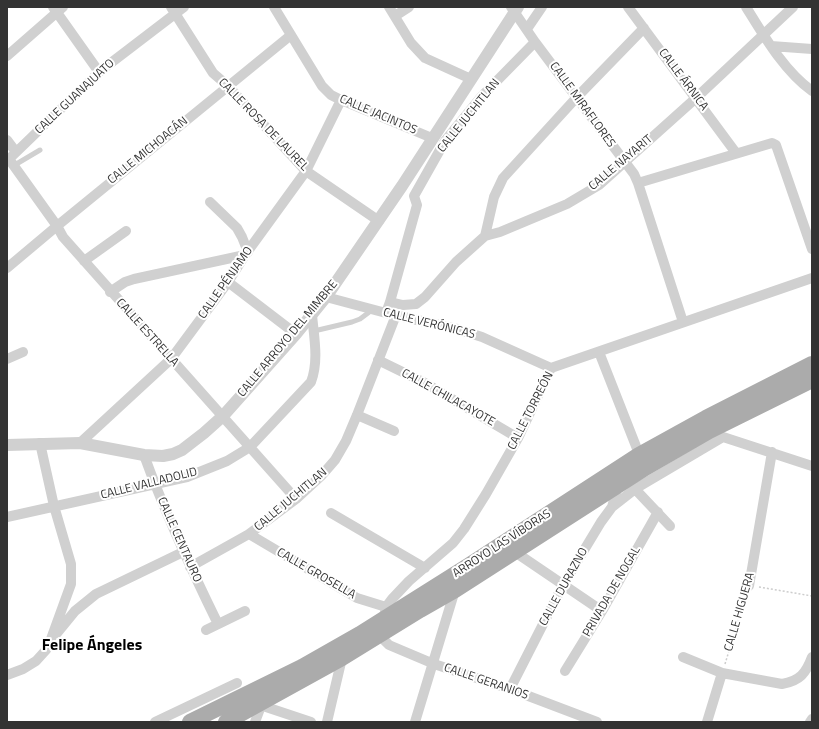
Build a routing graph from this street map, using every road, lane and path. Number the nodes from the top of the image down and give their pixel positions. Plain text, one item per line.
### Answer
1 (184, 7) edge
2 (274, 7) edge
3 (389, 7) edge
4 (408, 7) edge
5 (542, 7) edge
6 (628, 7) edge
7 (746, 7) edge
8 (793, 7) edge
9 (58, 9) edge
10 (515, 9) edge
11 (173, 10) edge
12 (395, 16) junction
13 (644, 28) junction
14 (527, 29) junction
15 (763, 34) junction
16 (291, 35) junction
17 (535, 42) junction
18 (771, 46) junction
19 (812, 49) edge
20 (7, 56) edge
21 (99, 72) junction
22 (471, 79) junction
23 (228, 86) junction
24 (812, 91) edge
25 (577, 97) junction
26 (696, 98) junction
27 (341, 100) junction
28 (432, 138) junction
29 (7, 140) edge
30 (40, 150) dead end
31 (736, 153) junction
32 (429, 156) junction
33 (11, 159) edge
34 (624, 163) junction
35 (306, 172) junction
36 (638, 183) junction
37 (402, 186) junction
38 (414, 196) junction
39 (210, 202) dead end
40 (379, 221) junction
41 (57, 226) junction
42 (126, 231) dead end
43 (485, 236) junction
44 (812, 249) edge
45 (247, 253) junction
46 (84, 261) junction
47 (7, 268) edge
48 (812, 278) edge
49 (228, 282) junction
50 (110, 292) junction
51 (326, 297) junction
52 (390, 302) junction
53 (373, 309) junction
54 (386, 313) junction
55 (312, 315) junction
56 (396, 315) junction
57 (683, 322) junction
58 (314, 331) junction
59 (296, 334) junction
60 (23, 352) dead end
61 (599, 352) junction
62 (7, 359) edge
63 (171, 359) junction
64 (378, 360) junction
65 (812, 364) edge
66 (551, 368) junction
67 (810, 382) edge
68 (357, 415) junction
69 (223, 416) junction
70 (394, 430) dead end
71 (716, 434) junction
72 (518, 438) junction
73 (40, 443) junction
74 (80, 443) junction
75 (7, 445) edge
76 (250, 447) junction
77 (772, 452) junction
78 (144, 455) junction
79 (642, 462) junction
80 (812, 466) edge
81 (154, 484) junction
82 (618, 485) junction
83 (635, 489) junction
84 (296, 499) junction
85 (54, 506) junction
86 (612, 507) junction
87 (658, 512) junction
88 (332, 513) dead end
89 (7, 516) edge
90 (670, 526) dead end
91 (249, 534) junction
92 (183, 552) junction
93 (515, 552) junction
94 (190, 567) junction
95 (425, 568) junction
96 (563, 585) junction
97 (749, 586) junction
98 (455, 590) junction
99 (812, 596) edge
100 (245, 611) dead end
101 (602, 611) junction
102 (383, 620) junction
103 (218, 624) junction
104 (206, 630) dead end
105 (46, 650) junction
106 (683, 657) dead end
107 (812, 657) edge
108 (342, 658) junction
109 (434, 664) junction
110 (565, 671) dead end
111 (722, 673) junction
112 (7, 675) edge
113 (237, 683) dead end
114 (510, 689) junction
115 (259, 705) junction
116 (812, 719) edge
117 (155, 722) edge
118 (190, 722) edge
119 (226, 722) edge
120 (255, 722) edge
121 (311, 722) edge
122 (327, 722) edge
123 (415, 722) edge
124 (597, 722) edge
125 (707, 722) edge
126 (810, 722) edge

1 - 11 street, CALLE GUANAJUATO
2 - 16 street, CALLE JACINTOS
3 - 12 street
4 - 12 street
5 - 14 street
6 - 13 street, CALLE ÁRNICA
7 - 15 street
8 - 15 street, CALLE NAYARIT
9 - 20 street
9 - 21 street
10 - 14 street, CALLE MIRAFLORES
10 - 22 street, CALLE ARROYO DEL MIMBRE
11 - 21 street, CALLE GUANAJUATO
11 - 23 street, CALLE ROSA DE LAUREL
12 - 22 street
13 - 25 street
13 - 26 street, CALLE ÁRNICA
14 - 17 street, CALLE MIRAFLORES
15 - 18 street
15 - 26 street, CALLE NAYARIT
16 - 23 street, CALLE MICHOACÁN
16 - 27 street, CALLE JACINTOS
17 - 25 street, CALLE MIRAFLORES
17 - 32 street, CALLE JUCHITLAN
18 - 19 street
18 - 24 street
21 - 33 street, CALLE GUANAJUATO
22 - 28 street, CALLE ARROYO DEL MIMBRE
23 - 35 street, CALLE ROSA DE LAUREL
23 - 41 street, CALLE MICHOACÁN
25 - 34 street, CALLE MIRAFLORES
25 - 43 street
26 - 31 street, CALLE ÁRNICA
26 - 34 street, CALLE NAYARIT
27 - 28 street, CALLE JACINTOS
27 - 35 street, CALLE PÉNJAMO
28 - 32 street, CALLE ARROYO DEL MIMBRE
29 - 33 street, CALLE ESTRELLA
30 - 33 lane
31 - 36 street
31 - 44 street
32 - 37 street, CALLE ARROYO DEL MIMBRE
32 - 38 street, CALLE JUCHITLAN
33 - 41 street, CALLE ESTRELLA
34 - 36 street, CALLE MIRAFLORES
34 - 43 street, CALLE NAYARIT
35 - 40 street, CALLE ROSA DE LAUREL
35 - 45 street, CALLE PÉNJAMO
36 - 57 street, CALLE MIRAFLORES
37 - 38 street
37 - 40 street, CALLE ARROYO DEL MIMBRE
38 - 52 street, CALLE JUCHITLAN
39 - 45 street
40 - 51 street, CALLE ARROYO DEL MIMBRE
41 - 46 street, CALLE ESTRELLA
41 - 47 street, CALLE MICHOACÁN
42 - 46 street
43 - 52 street, CALLE NAYARIT
45 - 49 street, CALLE PÉNJAMO
45 - 50 street
46 - 50 street, CALLE ESTRELLA
48 - 57 street, CALLE TORREÓN
49 - 59 street
49 - 63 street, CALLE PÉNJAMO
50 - 63 street, CALLE ESTRELLA
51 - 53 street, CALLE VERÓNICAS
51 - 55 street, CALLE ARROYO DEL MIMBRE
52 - 54 street, CALLE JUCHITLAN
53 - 54 street, CALLE VERÓNICAS
53 - 58 lane
54 - 56 street, CALLE VERÓNICAS
55 - 58 street, CALLE VALLADOLID
55 - 59 street, CALLE ARROYO DEL MIMBRE
56 - 64 street, CALLE JUCHITLAN
56 - 66 street, CALLE VERÓNICAS
57 - 61 street, CALLE TORREÓN
58 - 76 street, CALLE VALLADOLID
59 - 69 street, CALLE ARROYO DEL MIMBRE
60 - 62 street
61 - 66 street, CALLE TORREÓN
61 - 79 street
63 - 69 street, CALLE ESTRELLA
63 - 74 street, CALLE PÉNJAMO
64 - 68 street, CALLE JUCHITLAN
64 - 72 street, CALLE CHILACAYOTE
65 - 79 main road, ARROYO LAS VÍBORAS
66 - 72 street, CALLE TORREÓN
67 - 71 main road, ARROYO LAS VÍBORAS
68 - 70 street
68 - 84 street, CALLE JUCHITLAN
69 - 76 street, CALLE ESTRELLA
69 - 78 street, CALLE ARROYO DEL MIMBRE
71 - 77 street
71 - 79 main road, ARROYO LAS VÍBORAS
71 - 83 street
72 - 95 street, CALLE TORREÓN
73 - 74 street, CALLE ARROYO DEL MIMBRE
73 - 75 street, CALLE ARROYO DEL MIMBRE
73 - 85 street
74 - 78 street, CALLE ARROYO DEL MIMBRE
76 - 81 street, CALLE VALLADOLID
76 - 84 street, CALLE ESTRELLA
77 - 80 street
77 - 97 street, CALLE HIGUERA
78 - 81 street, CALLE CENTAURO
79 - 82 main road, ARROYO LAS VÍBORAS
79 - 102 main road, ARROYO LAS VÍBORAS
81 - 85 street, CALLE VALLADOLID
81 - 92 street, CALLE CENTAURO
82 - 86 street, CALLE DURAZNO
82 - 93 main road, ARROYO LAS VÍBORAS
83 - 86 street
83 - 87 street
84 - 91 street, CALLE JUCHITLAN
85 - 89 street, CALLE VALLADOLID
85 - 105 street
86 - 96 street, CALLE DURAZNO
87 - 90 street
87 - 101 street, PRIVADA DE NOGAL
88 - 95 street
91 - 94 street, CALLE JUCHITLAN
91 - 102 street, CALLE GROSELLA
92 - 94 street, CALLE CENTAURO
92 - 105 street
93 - 96 street
93 - 98 main road, ARROYO LAS VÍBORAS
94 - 103 street, CALLE CENTAURO
95 - 102 street, CALLE TORREÓN
96 - 101 street
96 - 114 street, CALLE DURAZNO
97 - 99 path
97 - 111 path, CALLE HIGUERA
98 - 102 main road, ARROYO LAS VÍBORAS
98 - 109 street
100 - 103 street
101 - 110 street, PRIVADA DE NOGAL
102 - 108 main road, ARROYO LAS VÍBORAS
102 - 109 street, CALLE GERANIOS
102 - 118 main road, ARROYO LAS VÍBORAS
103 - 104 street
105 - 112 street
106 - 111 street
107 - 111 street
108 - 115 main road, ARROYO LAS VÍBORAS
108 - 122 street
109 - 114 street, CALLE GERANIOS
109 - 123 street
111 - 125 street
113 - 117 street
114 - 124 street, CALLE GERANIOS
115 - 119 main road, ARROYO LAS VÍBORAS
115 - 120 street
115 - 121 street
116 - 126 street

